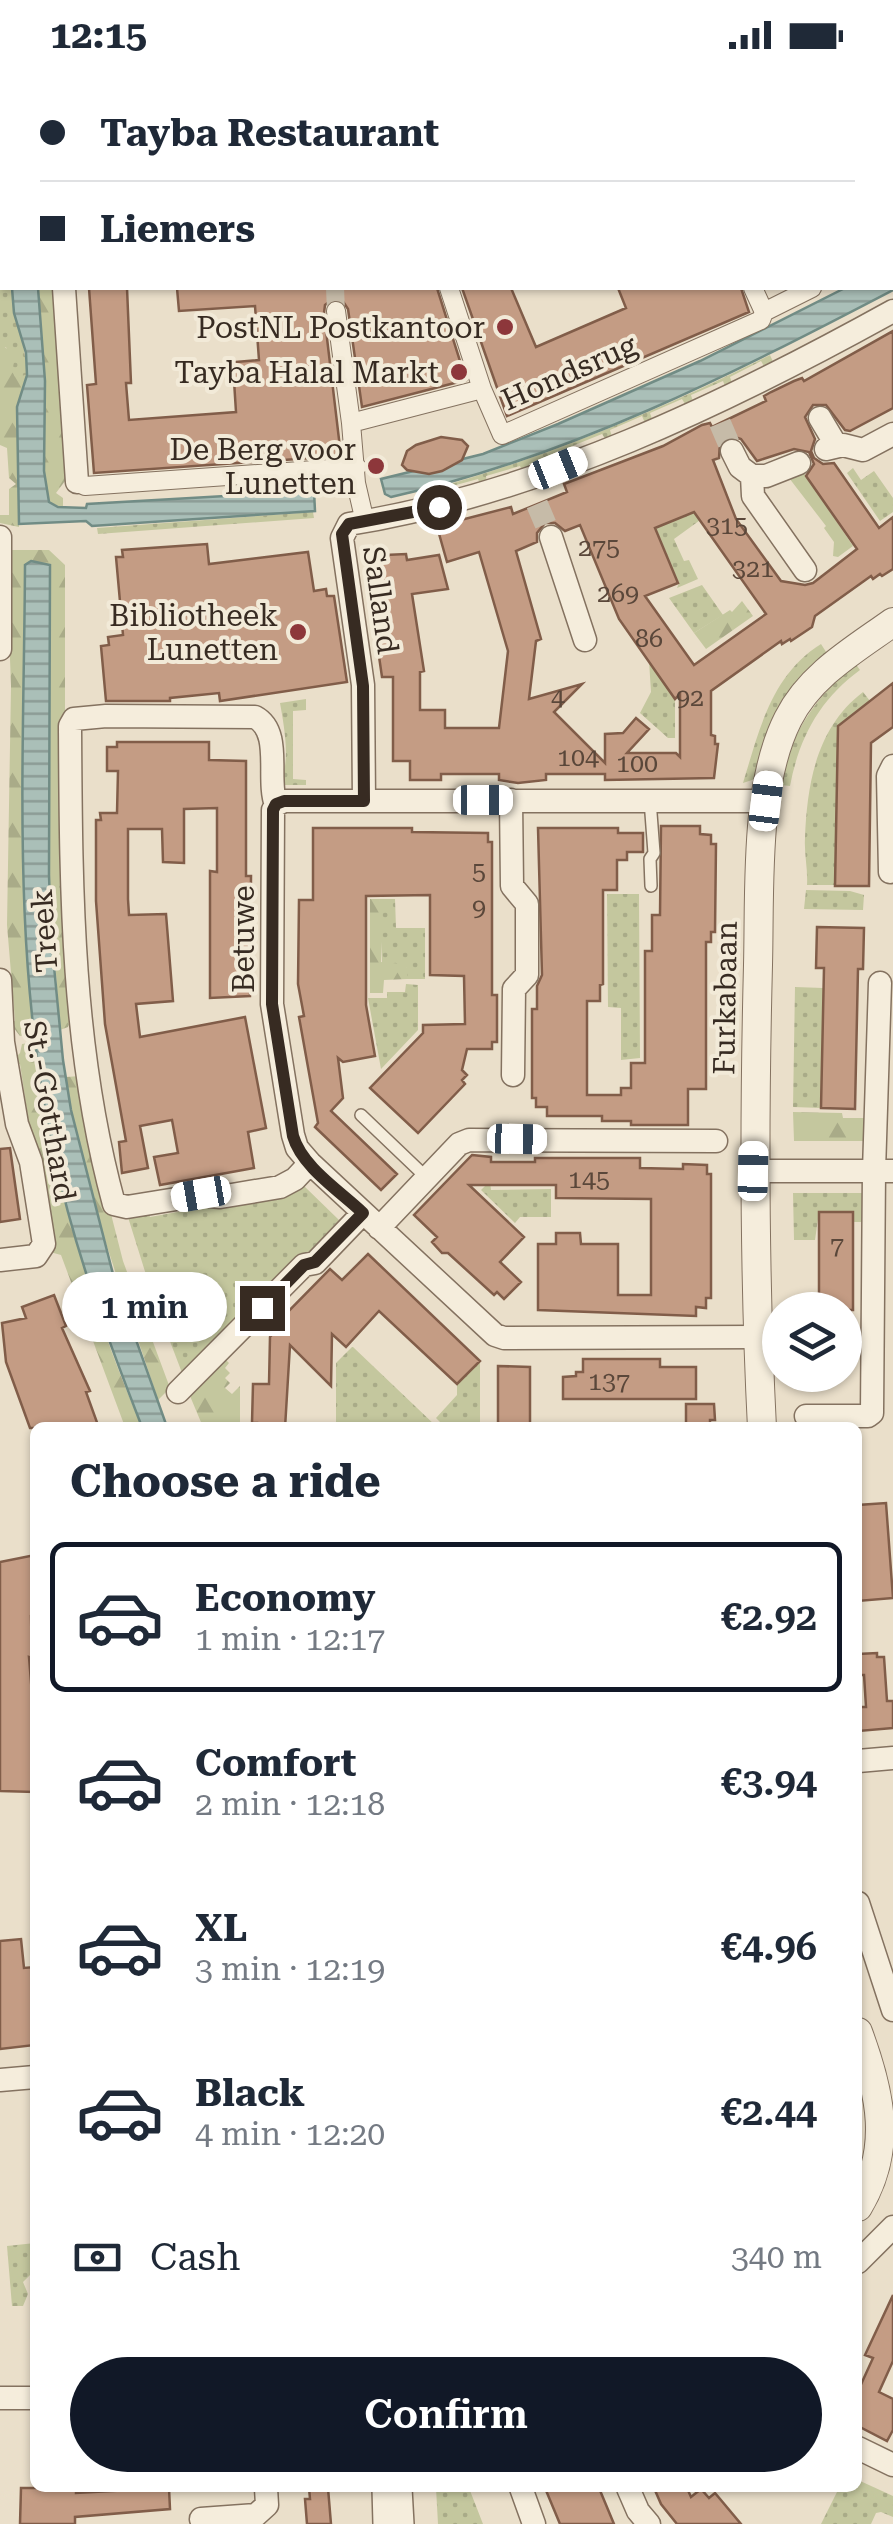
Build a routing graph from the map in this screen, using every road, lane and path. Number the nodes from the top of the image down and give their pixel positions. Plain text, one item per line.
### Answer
1 (64, 290) edge
2 (450, 290) edge
3 (755, 290) edge
4 (808, 290) edge
5 (336, 311) tunnel mouth
6 (893, 311) edge
7 (762, 316) junction
8 (482, 389) junction
9 (820, 418) dead end
10 (352, 422) junction
11 (893, 434) edge
12 (732, 451) tunnel mouth
13 (798, 462) dead end
14 (357, 467) junction
15 (752, 476) junction
16 (527, 480) junction
17 (77, 482) joint
18 (537, 504) tunnel mouth
19 (354, 525) junction
20 (0, 537) edge
21 (551, 537) tunnel mouth
22 (806, 570) dead end
23 (893, 622) edge
24 (583, 635) dead end
25 (0, 649) edge
26 (893, 766) edge
27 (511, 800) junction
28 (650, 800) junction
29 (364, 801) junction
30 (766, 801) junction
31 (276, 804) junction
32 (890, 872) dead end
33 (650, 886) dead end
34 (0, 980) edge
35 (880, 983) dead end
36 (513, 1075) dead end
37 (361, 1116) dead end
38 (716, 1141) dead end
39 (310, 1163) junction
40 (753, 1171) junction
41 (884, 1171) edge
42 (428, 1179) junction
43 (371, 1220) junction
44 (0, 1260) edge
45 (883, 1264) edge
46 (757, 1336) junction
47 (178, 1392) dead end
48 (806, 1416) dead end
49 (762, 1422) edge
50 (893, 1758) edge
51 (862, 1760) edge
52 (862, 1915) edge
53 (892, 2004) edge
54 (862, 2043) edge
55 (30, 2077) edge
56 (0, 2080) edge
57 (862, 2200) edge
58 (893, 2227) edge
59 (862, 2258) edge
60 (0, 2398) edge
61 (30, 2398) edge
62 (862, 2450) edge
63 (893, 2465) edge
64 (266, 2492) edge
65 (378, 2492) edge
66 (391, 2492) edge
67 (406, 2492) edge
68 (522, 2492) edge
69 (630, 2492) edge
70 (202, 2519) dead end
71 (380, 2524) edge
72 (394, 2524) edge
73 (408, 2524) edge
74 (534, 2524) edge
75 (649, 2524) edge

1 - 17 street
2 - 8 street
3 - 7 street
4 - 7 street, Hondsrug
5 - 10 street
6 - 16 street
7 - 8 street, Hondsrug
8 - 10 street, Hondsrug
9 - 11 street
10 - 14 street
12 - 15 street
13 - 15 street
14 - 17 street
14 - 19 street
15 - 22 street
16 - 18 street
16 - 19 street
19 - 29 street, Salland
20 - 25 street
21 - 24 street
23 - 30 street, Furkabaan
26 - 32 street
27 - 28 street
27 - 29 street
27 - 36 street
28 - 30 street
28 - 33 lane
29 - 31 street
30 - 40 street, Furkabaan
31 - 39 street, Betuwe
31 - 39 street, Treek
34 - 44 street, St.-Gotthard
35 - 41 street
37 - 42 lane
38 - 42 street
39 - 43 street, Betuwe
40 - 41 street
40 - 46 street, Furkabaan
41 - 45 street
42 - 43 street
43 - 46 street, Betuwe
43 - 47 street
45 - 48 street
46 - 49 street, Furkabaan
50 - 51 street
52 - 53 street
54 - 57 street
55 - 56 street
58 - 59 street
60 - 61 street
62 - 63 street
64 - 70 street
65 - 71 lane
66 - 72 street
67 - 73 lane
68 - 74 street
69 - 75 street

